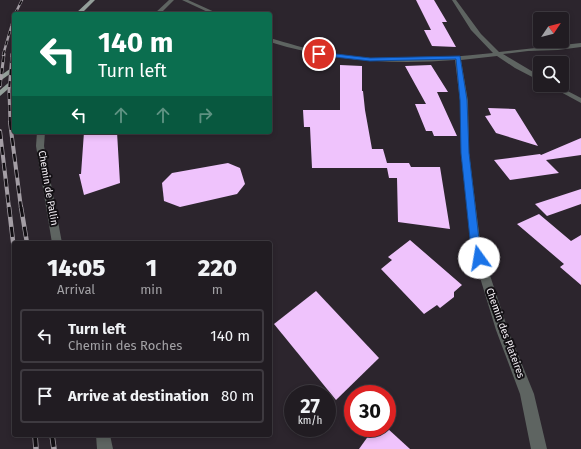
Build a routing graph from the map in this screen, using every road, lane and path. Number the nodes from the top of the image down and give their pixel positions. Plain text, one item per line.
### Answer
1 (93, 0) edge
2 (172, 0) edge
3 (184, 0) edge
4 (454, 0) edge
5 (80, 12) edge
6 (159, 12) edge
7 (211, 12) edge
8 (272, 41) edge
9 (581, 45) edge
10 (498, 54) junction
11 (458, 57) junction
12 (12, 70) edge
13 (533, 75) edge
14 (0, 79) edge
15 (12, 82) edge
16 (564, 92) edge
17 (0, 94) edge
18 (581, 101) edge
19 (41, 134) edge
20 (57, 241) edge
21 (103, 437) edge
22 (105, 449) edge
23 (539, 449) edge

1 - 5 main road
2 - 6 street
3 - 7 street
4 - 10 street
8 - 11 street
9 - 10 street
10 - 11 street
10 - 13 street
11 - 23 street, Chemin des Plateires
12 - 14 main road
15 - 17 main road
16 - 18 street
19 - 20 street, Chemin de Pallin
21 - 22 street

